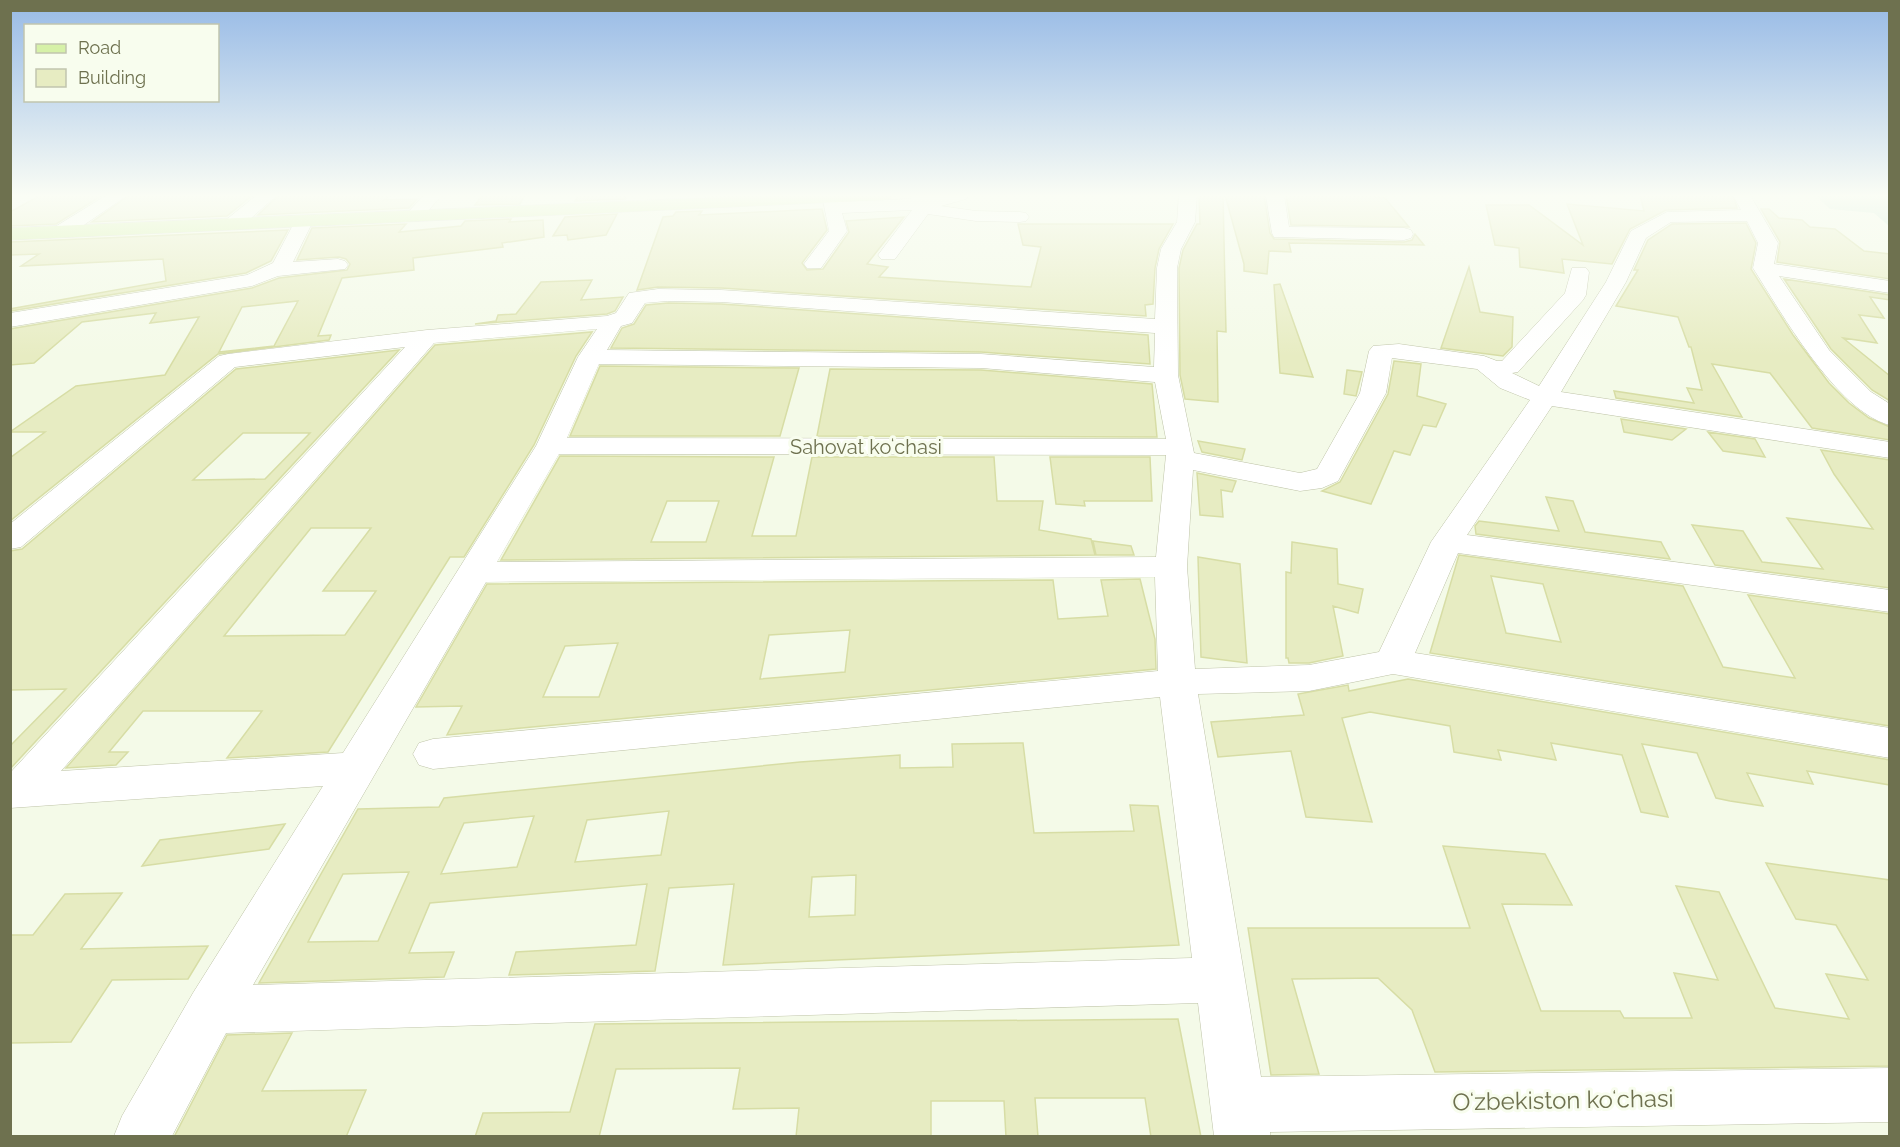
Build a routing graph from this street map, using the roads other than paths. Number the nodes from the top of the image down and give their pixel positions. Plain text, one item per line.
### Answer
1 (290, 249) edge
2 (825, 249) edge
3 (893, 249) edge
4 (1171, 249) edge
5 (1632, 249) edge
6 (1767, 249) edge
7 (888, 255) dead end
8 (814, 264) dead end
9 (338, 265) dead end
10 (1763, 268) junction
11 (274, 270) junction
12 (1579, 272) dead end
13 (1890, 287) edge
14 (10, 320) edge
15 (608, 323) junction
16 (1167, 327) junction
17 (427, 337) junction
18 (590, 357) junction
19 (1493, 369) junction
20 (1166, 375) junction
21 (1545, 397) junction
22 (1890, 417) edge
23 (550, 446) junction
24 (1890, 450) edge
25 (1181, 453) junction
26 (10, 540) edge
27 (1447, 542) junction
28 (1171, 567) junction
29 (474, 572) junction
30 (1890, 601) edge
31 (1393, 662) junction
32 (1176, 682) junction
33 (1890, 743) edge
34 (433, 754) dead end
35 (357, 768) junction
36 (15, 791) edge
37 (1219, 980) junction
38 (211, 1010) junction
39 (1890, 1095) edge
40 (1240, 1121) edge
41 (142, 1137) edge

1 - 11 street
2 - 8 street
3 - 7 street
4 - 16 street
5 - 21 street
6 - 10 street
9 - 11 street
10 - 13 street
10 - 22 street
11 - 14 street
12 - 19 street
15 - 16 street
15 - 17 street
15 - 18 street
16 - 20 street
17 - 26 street
17 - 36 street
18 - 20 street
18 - 23 street
19 - 21 street
19 - 25 street, Sahovat koʻchasi
20 - 25 street
21 - 24 street
21 - 27 street
23 - 25 street, Sahovat koʻchasi
23 - 29 street
25 - 28 street
27 - 30 street
27 - 31 street
28 - 29 street
28 - 32 street
29 - 35 street
31 - 32 street
31 - 33 street
32 - 34 street
32 - 37 street
35 - 36 street
35 - 38 street
37 - 38 street
37 - 40 street
38 - 41 street
39 - 40 street, Oʻzbekiston koʻchasi

